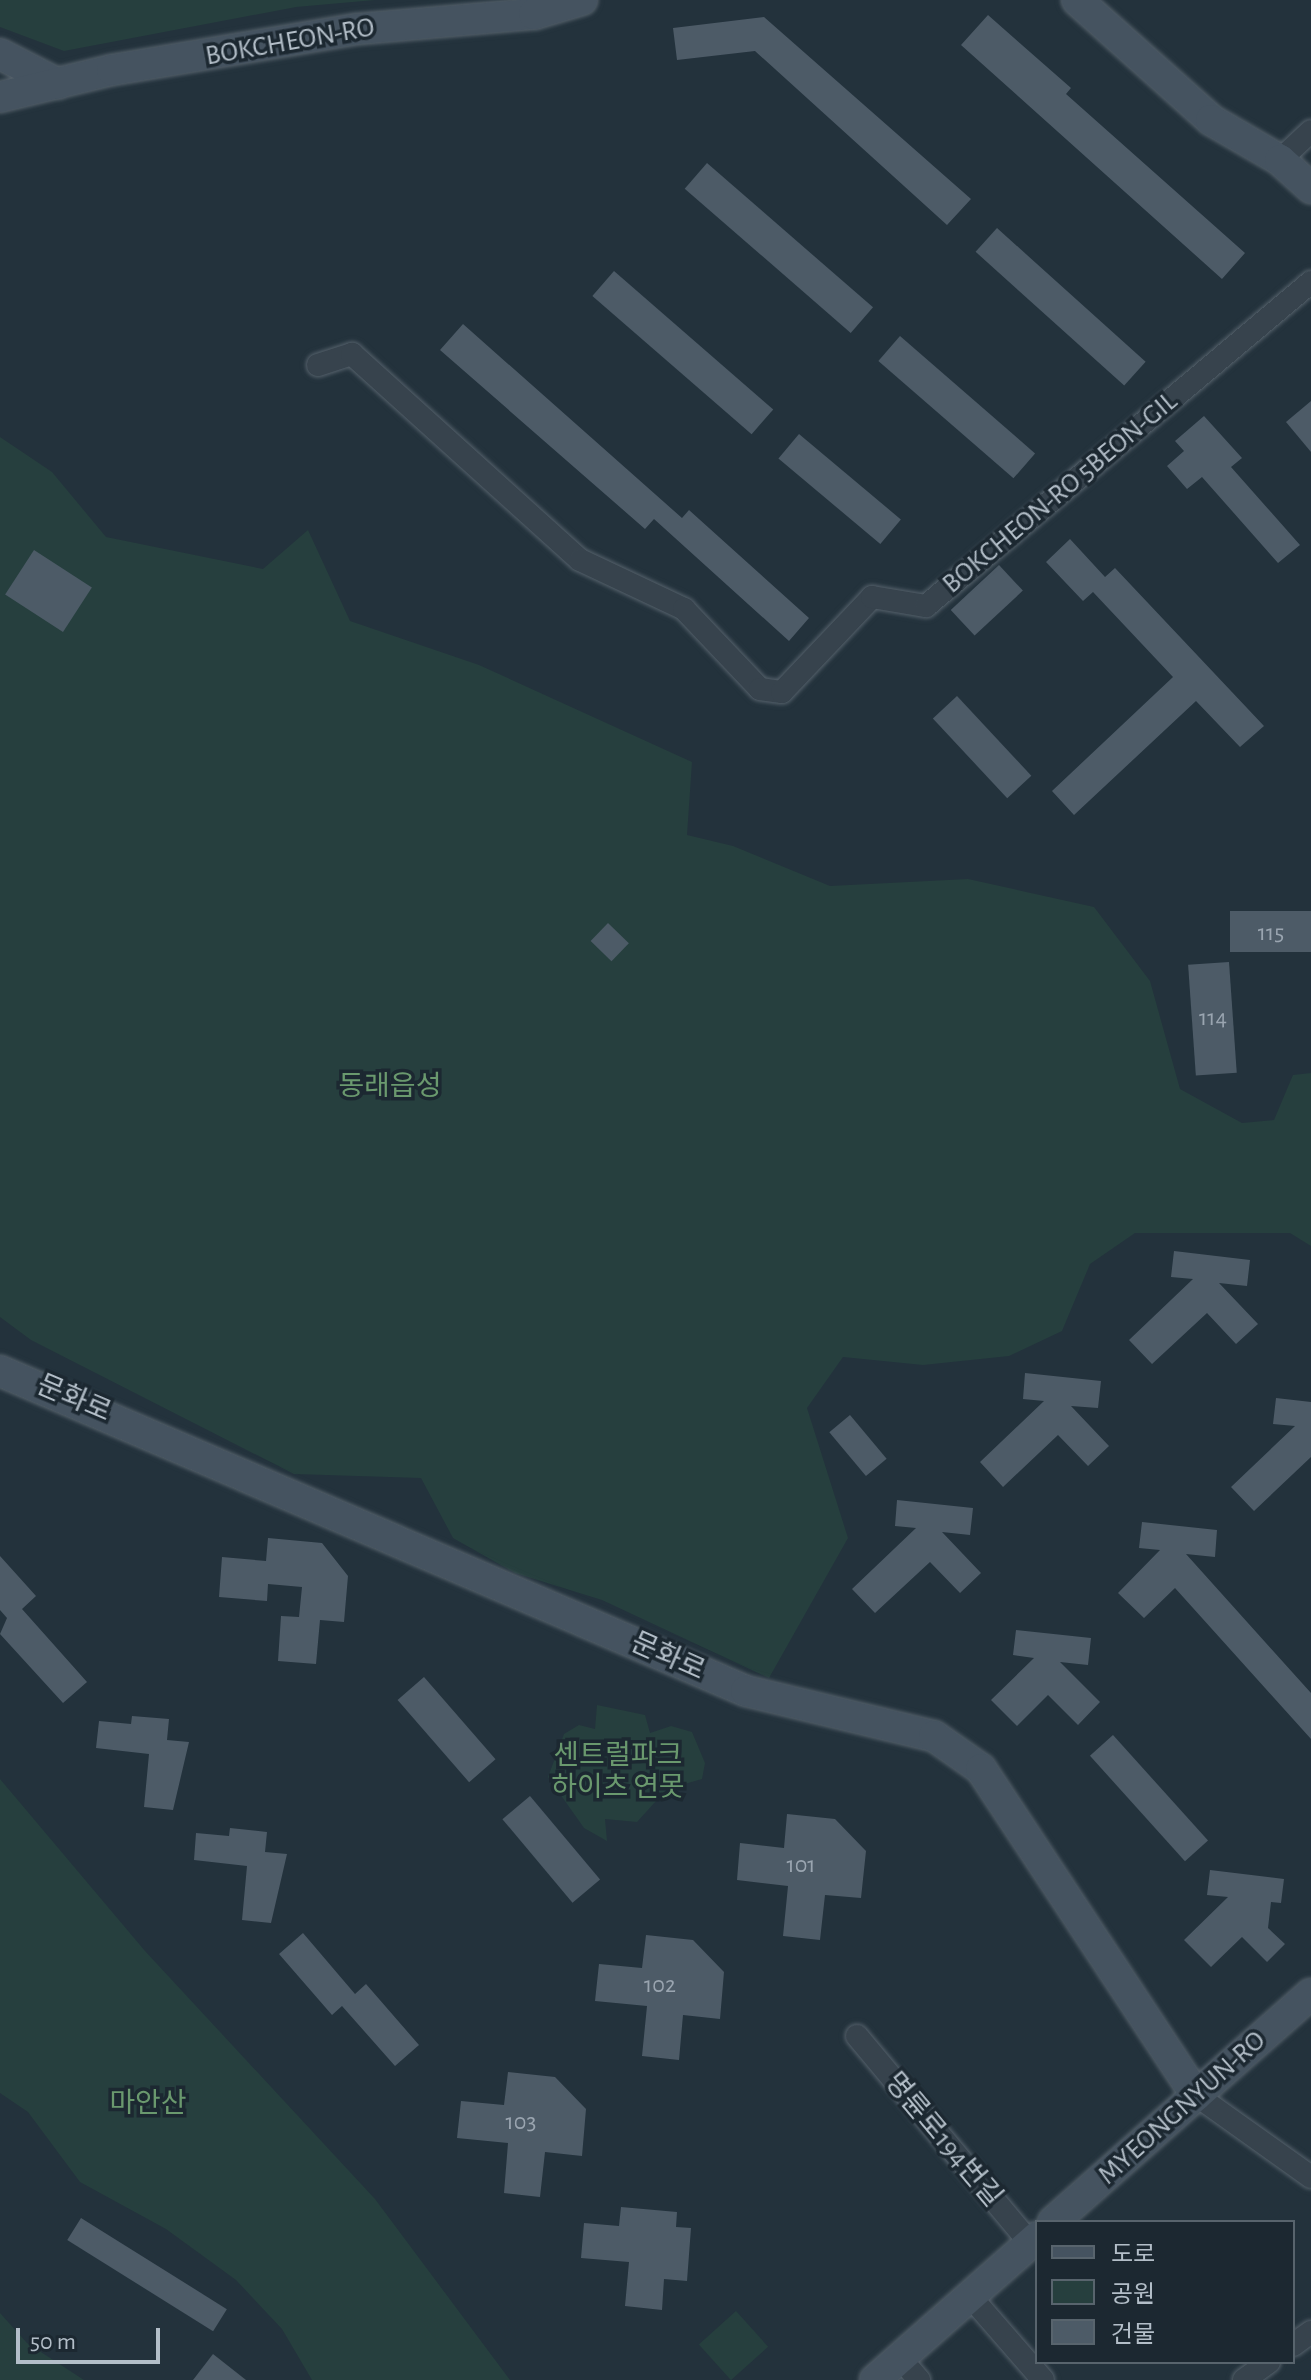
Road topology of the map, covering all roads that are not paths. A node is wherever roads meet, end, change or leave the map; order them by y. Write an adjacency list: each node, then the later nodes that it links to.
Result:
1 (582, 0): 4 (street, BOKCHEON-RO)
2 (1077, 0): 7 (street)
3 (0, 54): 4 (street)
4 (58, 84): 5 (street, BOKCHEON-RO)
5 (0, 97)
6 (1311, 131): 7 (street)
7 (1280, 160): 8 (street)
8 (1311, 188)
9 (1311, 282): 10 (street, BOKCHEON-RO 5BEON-GIL)
10 (318, 365)
11 (0, 1371): 14 (street, 문화로)
12 (1311, 1994): 14 (street, MYEONGNYUN-RO)
13 (857, 2036): 17 (street, 명륜로194번길)
14 (1196, 2095): 15 (street); 16 (street, MYEONGNYUN-RO)
15 (1311, 2177)
16 (1055, 2220)
17 (1033, 2240): 18 (street)
18 (970, 2296): 20 (street); 22 (street)
19 (1266, 2364): 23 (street)
20 (910, 2369): 21 (street)
21 (875, 2380)
22 (1043, 2380)
23 (1244, 2380)

